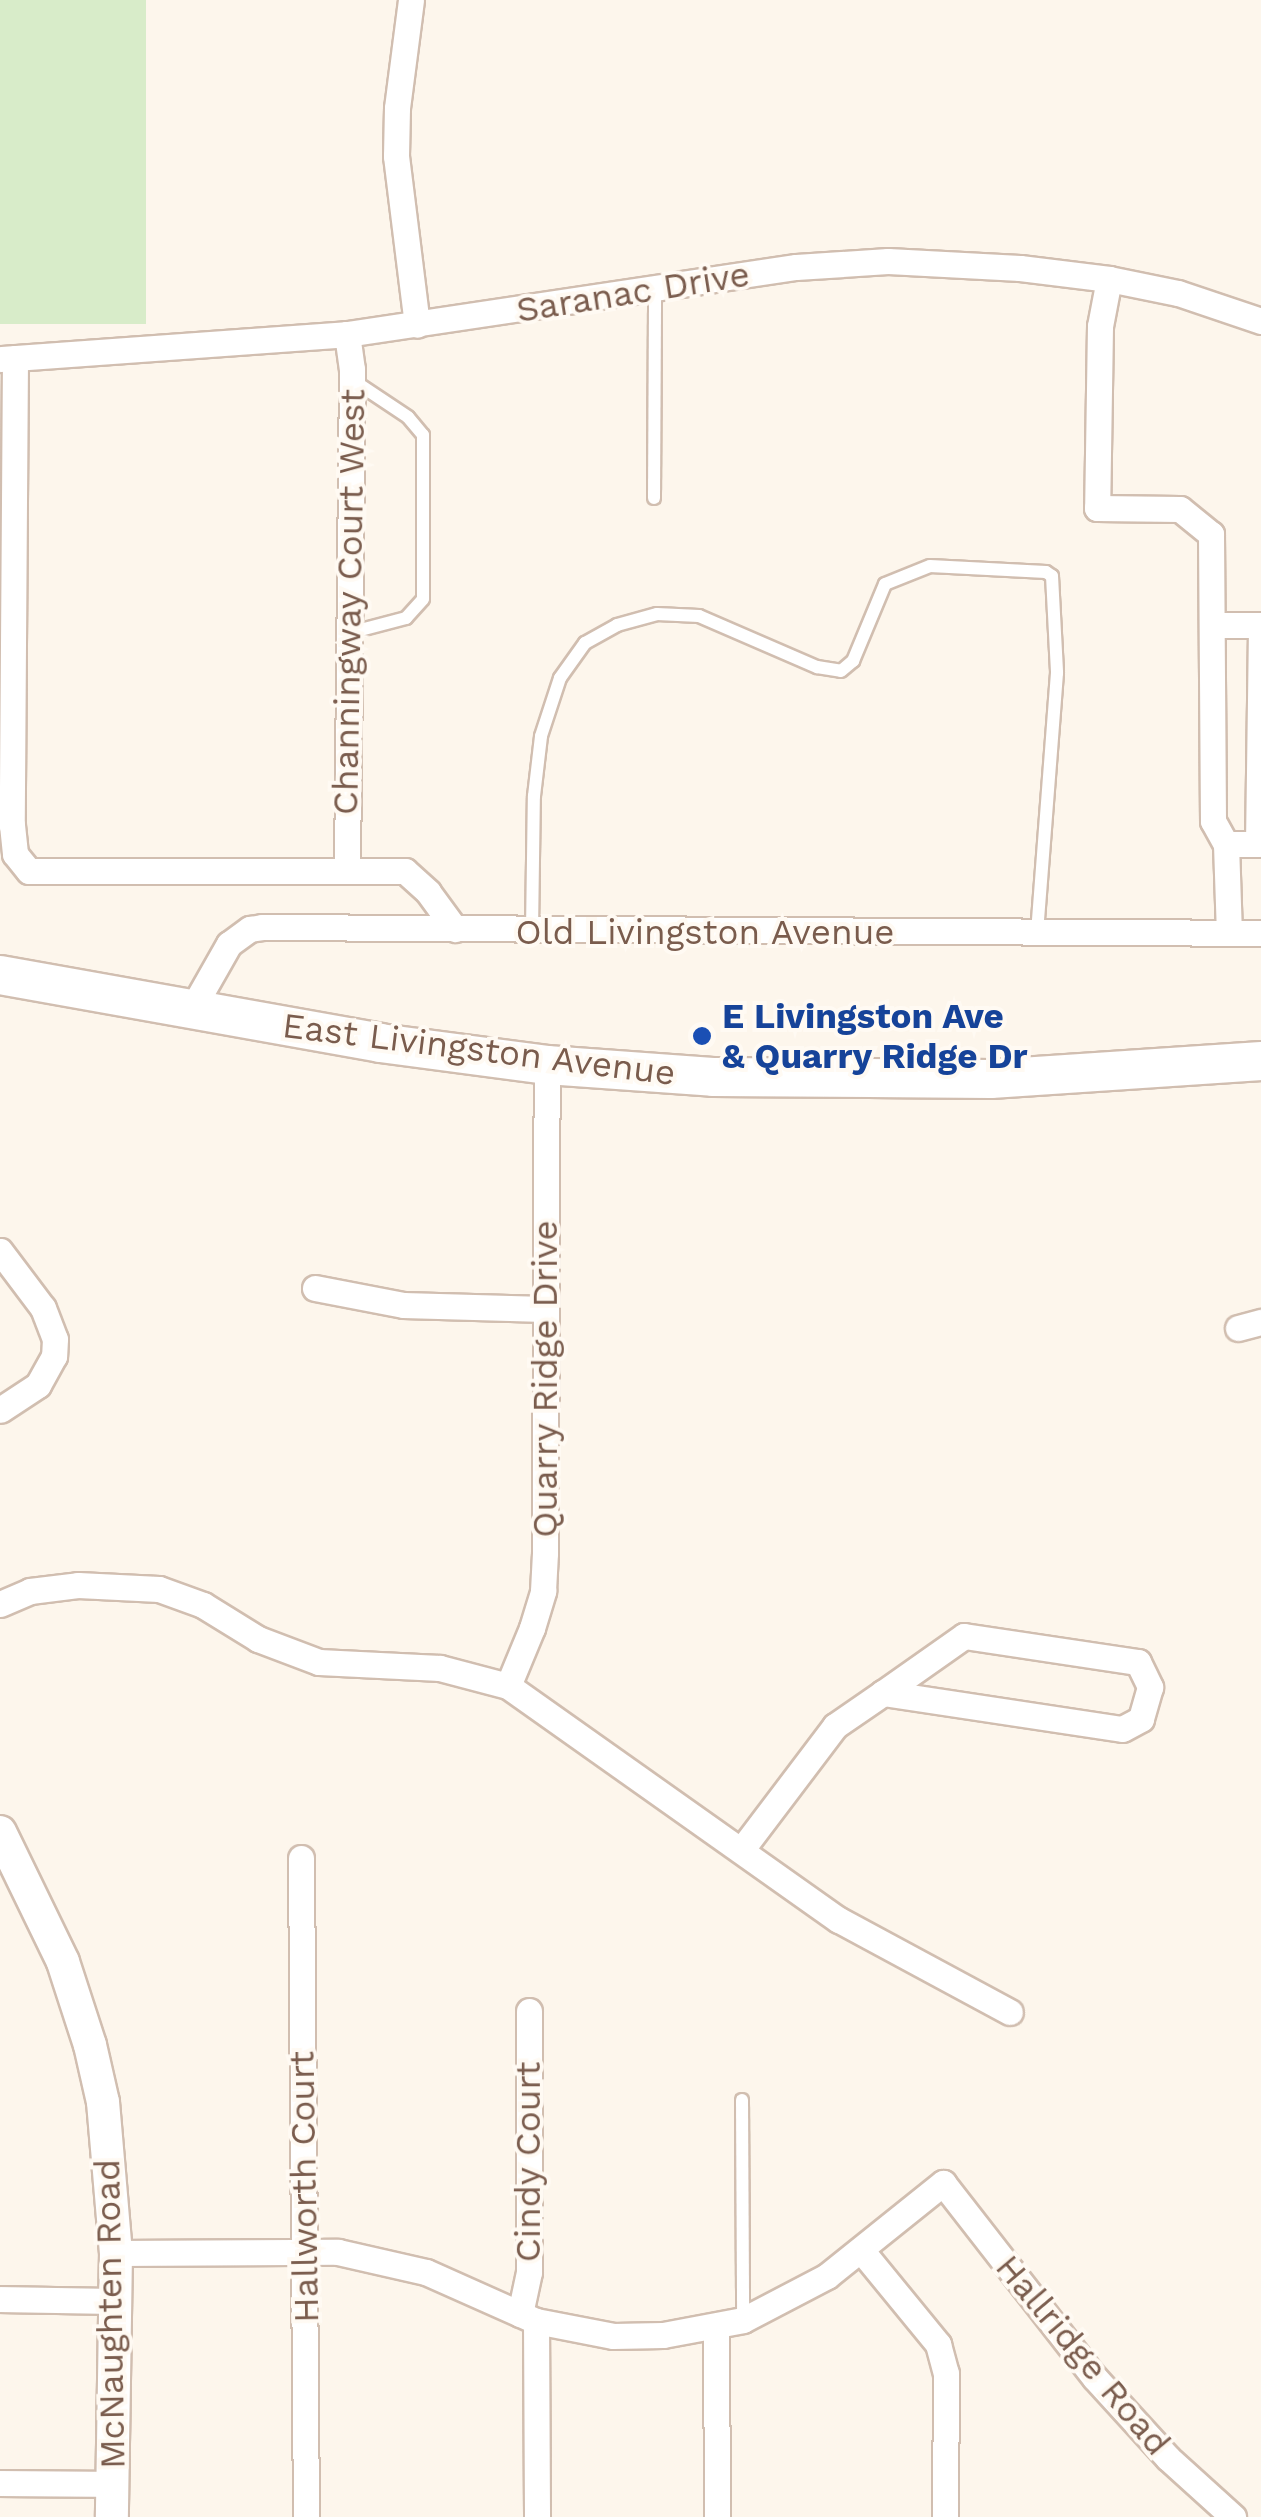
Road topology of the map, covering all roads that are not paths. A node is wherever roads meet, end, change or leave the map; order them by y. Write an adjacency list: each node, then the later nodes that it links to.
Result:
1 (411, 0): 5 (street)
2 (1109, 279): 3 (street, Saranac Drive); 4 (street, Saranac Drive); 10 (street)
3 (655, 288): 5 (street, Saranac Drive); 9 (lane)
4 (1261, 321)
5 (416, 324): 6 (street, Saranac Drive)
6 (346, 334): 7 (street, Saranac Drive); 8 (street, Channingway Court West)
7 (7, 358): 14 (street)
8 (351, 379): 12 (street, Channingway Court West); 12 (lane)
9 (654, 498)
10 (1212, 625): 11 (street); 13 (street)
11 (1261, 626): 13 (street)
12 (347, 634): 14 (street, Channingway Court West)
13 (1226, 844): 18 (street)
14 (347, 870): 15 (street)
15 (455, 929): 16 (street, Old Livingston Avenue); 21 (street, Old Livingston Avenue)
16 (532, 931): 17 (street, Old Livingston Avenue); 17 (lane)
17 (1037, 933): 18 (street, Old Livingston Avenue)
18 (1228, 933): 19 (street, Old Livingston Avenue)
19 (1261, 933)
20 (0, 975): 21 (main road, East Livingston Avenue)
21 (192, 1009): 23 (main road, East Livingston Avenue)
22 (1261, 1061): 23 (main road, East Livingston Avenue)
23 (547, 1065): 26 (street, Quarry Ridge Drive)
24 (0, 1251): 27 (street)
25 (316, 1288): 26 (street)
26 (545, 1309): 29 (street, Quarry Ridge Drive)
27 (0, 1410)
28 (0, 1604): 29 (street)
29 (508, 1686): 31 (street)
30 (883, 1693): 30 (street); 31 (street)
31 (742, 1849): 35 (street)
32 (5, 1852): 38 (street, McNaughten Road)
33 (301, 1858): 39 (street, Hallworth Court)
34 (529, 2010): 42 (street, Cindy Court)
35 (1010, 2012)
36 (742, 2100): 43 (lane)
37 (862, 2250): 43 (street); 47 (street, Hallridge Road); 51 (street)
38 (116, 2252): 39 (street); 41 (street, McNaughten Road)
39 (304, 2252): 42 (street); 48 (street, Hallworth Court)
40 (0, 2299): 41 (street)
41 (116, 2302): 46 (street, McNaughten Road)
42 (528, 2317): 44 (street); 49 (street, Cindy Court)
43 (743, 2320): 44 (street)
44 (716, 2328): 50 (street)
45 (0, 2483): 46 (street)
46 (112, 2501)
47 (1228, 2516)
48 (306, 2517)
49 (536, 2517)
50 (717, 2517)
51 (945, 2517)

